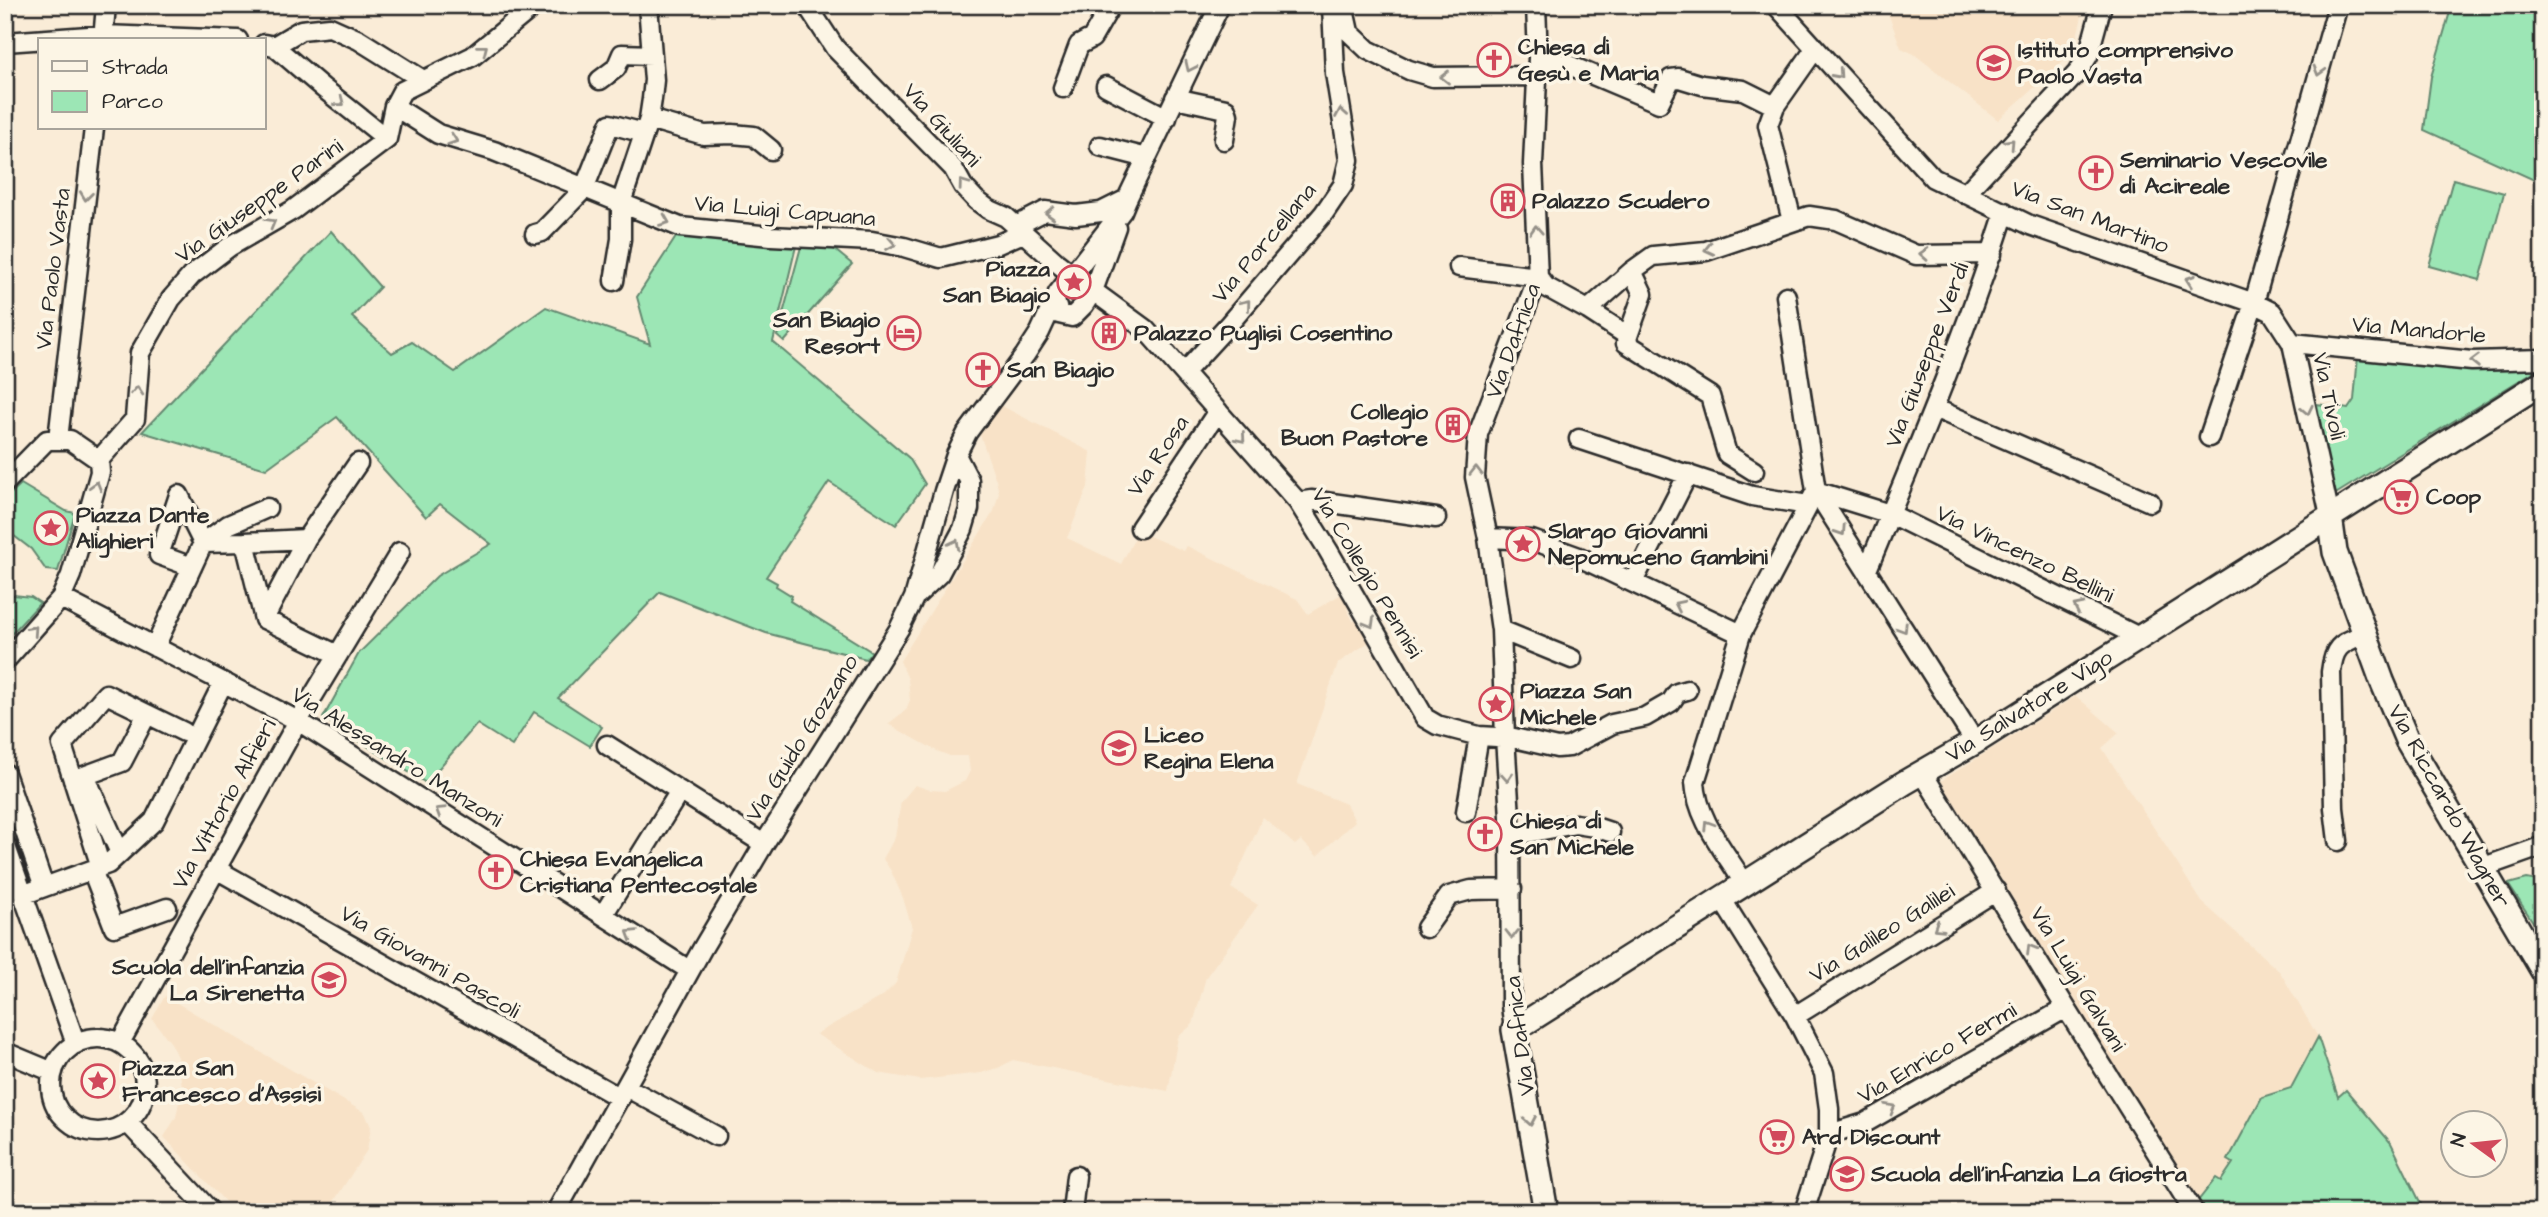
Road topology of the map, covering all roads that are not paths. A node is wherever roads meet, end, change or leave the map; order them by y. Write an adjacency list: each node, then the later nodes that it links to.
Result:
1 (106, 5): 13 (street)
2 (535, 5): 20 (street, one-way to 2)
3 (648, 5): 18 (street)
4 (807, 5): 41 (street, Via Giuliani, one-way to 4)
5 (1111, 5): 23 (street)
6 (1220, 5): 24 (street, one-way to 24)
7 (1332, 5): 59 (street, Via Porcellana, one-way to 7)
8 (1343, 5): 19 (street, one-way to 8)
9 (1536, 5): 19 (street, Via Dafnica)
10 (1776, 5): 17 (street, Via San Martino)
11 (2102, 5): 36 (street, one-way to 11)
12 (2338, 5): 52 (street, one-way to 52)
13 (103, 38)
14 (38, 41): 15 (street)
15 (5, 42)
16 (269, 45): 20 (street); 30 (street, one-way to 30)
17 (1815, 48): 26 (street); 36 (street, Via San Martino, one-way to 36)
18 (652, 55): 21 (street); 28 (street)
19 (1538, 67): 26 (street); 47 (street, Via Dafnica, one-way to 19)
20 (423, 80): 25 (street)
21 (600, 80)
22 (1106, 86): 27 (street)
23 (1063, 88)
24 (1175, 98): 27 (street); 31 (street)
25 (394, 106): 30 (street); 35 (street, Via Luigi Capuana, one-way to 35)
26 (1775, 106): 40 (street)
27 (1167, 118): 34 (street)
28 (647, 126): 33 (street); 35 (street); 37 (street)
29 (94, 130): 64 (street, Via Paolo Vasta, one-way to 64)
30 (387, 139): 66 (street, Via Giuseppe Parini, one-way to 30)
31 (1224, 139)
32 (1100, 146): 34 (street)
33 (771, 150)
34 (1147, 158): 38 (street)
35 (584, 189): 37 (street, Via Luigi Capuana); 42 (street)
36 (1965, 194): 39 (street, Via San Martino)
37 (621, 203): 41 (street, Via Luigi Capuana, one-way to 41); 48 (street)
38 (1125, 205): 41 (street, Via Luigi Capuana, one-way to 41); 46 (street); 49 (street)
39 (2006, 212): 43 (street, Via Giuseppe Verdi); 52 (street, Via San Martino, one-way to 39)
40 (1792, 220): 43 (street, one-way to 40); 45 (street, one-way to 45)
41 (1019, 230): 46 (street, Via Giuliani)
42 (535, 234)
43 (1992, 254): 61 (street, Via Giuseppe Verdi)
44 (1459, 267): 47 (street)
45 (1632, 271): 53 (street); 55 (street)
46 (1072, 274): 49 (street, Via Collegio Pennisi); 51 (street)
47 (1538, 277): 53 (street); 80 (street, Via Dafnica, one-way to 47)
48 (614, 281)
49 (1101, 296): 54 (street); 59 (street, Via Collegio Pennisi)
50 (1786, 296): 72 (street)
51 (1055, 301): 54 (street); 57 (street)
52 (2255, 303): 56 (street, Via Tivoli); 63 (street)
53 (1588, 310): 55 (street)
54 (1072, 317): 57 (street)
55 (1628, 336): 69 (street)
56 (2292, 343): 58 (street, Via Mandorle, one-way to 56); 77 (street, Via Tivoli, one-way to 77)
57 (1025, 355): 67 (street, Via Guido Gozzano)
58 (2543, 359)
59 (1184, 373): 62 (street, Via Collegio Pennisi)
60 (2543, 382): 77 (street, Via Salvatore Vigo)
61 (1934, 408): 74 (street); 76 (street, Via Giuseppe Verdi)
62 (1218, 411): 73 (street, Via Collegio Pennisi, one-way to 73); 79 (street, Via Rosa)
63 (2209, 437)
64 (58, 439): 66 (street); 71 (street)
65 (1579, 439): 70 (street)
66 (104, 454): 89 (street, one-way to 66)
67 (956, 455): 88 (street, Via Guido Gozzano); 88 (street, one-way to 67)
68 (358, 463): 81 (street)
69 (1754, 471)
70 (1688, 474): 72 (street); 87 (street)
71 (5, 483)
72 (1812, 498): 76 (street, Via Vincenzo Bellini); 86 (street, one-way to 86); 92 (street)
73 (1298, 502): 78 (street); 104 (street, Via Collegio Pennisi, one-way to 104)
74 (2150, 502)
75 (267, 508): 83 (street)
76 (1890, 514): 86 (street, Via Giuseppe Verdi); 94 (street, Via Vincenzo Bellini, one-way to 76)
77 (2330, 516): 93 (street, Via Riccardo Wagner); 94 (street, Via Salvatore Vigo)
78 (1436, 518)
79 (1140, 528)
80 (1488, 538): 87 (street); 91 (street, Via Dafnica)
81 (306, 539): 82 (street); 90 (street)
82 (245, 542): 83 (street); 90 (street)
83 (203, 543): 85 (street); 85 (street)
84 (400, 552): 96 (street, Via Vittorio Alfieri)
85 (192, 567): 95 (street)
86 (1867, 570): 106 (street, one-way to 106)
87 (1633, 582): 92 (street, one-way to 87)
88 (914, 598): 117 (street, Via Guido Gozzano)
89 (65, 600): 95 (street, Via Alessandro Manzoni); 98 (street, one-way to 89)
90 (264, 619): 96 (street)
91 (1501, 630): 97 (street); 105 (street, Via Dafnica)
92 (1741, 634): 123 (street, one-way to 92)
93 (2364, 634): 115 (street); 121 (street, Via Riccardo Wagner)
94 (2139, 637): 106 (street, Via Salvatore Vigo)
95 (155, 647): 99 (street, Via Alessandro Manzoni)
96 (338, 655): 102 (street, Via Vittorio Alfieri)
97 (1572, 659)
98 (5, 661)
99 (223, 683): 102 (street, Via Alessandro Manzoni); 119 (street)
100 (1687, 690): 105 (street, Via Collegio Pennisi)
101 (147, 715): 103 (street); 110 (street); 110 (street)
102 (298, 721): 122 (street, Via Vittorio Alfieri); 130 (street, Via Alessandro Manzoni, one-way to 102)
103 (184, 732)
104 (1476, 735): 105 (street, Via Collegio Pennisi); 112 (street)
105 (1509, 738): 114 (street, Via Dafnica, one-way to 114)
106 (1975, 742): 108 (street, Via Salvatore Vigo)
107 (607, 746): 111 (street)
108 (1922, 772): 123 (street, Via Salvatore Vigo); 126 (street, Via Luigi Galvani)
109 (5, 773): 124 (street)
110 (79, 778): 119 (street); 120 (street)
111 (680, 791): 117 (street); 130 (street)
112 (1466, 812)
113 (1611, 832): 114 (street)
114 (1510, 836): 125 (street, Via Dafnica)
115 (2338, 841)
116 (5, 844): 127 (street)
117 (764, 844): 132 (street, Via Guido Gozzano)
118 (2543, 846): 121 (street)
119 (120, 853): 120 (street)
120 (96, 868): 124 (street); 129 (street)
121 (2481, 868): 133 (street, Via Riccardo Wagner)
122 (216, 869): 137 (street, Via Vittorio Alfieri); 141 (street, Via Giovanni Pascoli)
123 (1744, 883): 128 (street, Via Salvatore Vigo)
124 (44, 887): 127 (street)
125 (1512, 889): 131 (street); 136 (street, Via Dafnica, one-way to 136)
126 (1996, 891): 134 (street, Via Luigi Galvani, one-way to 126); 135 (street, Via Galileo Galilei, one-way to 135)
127 (24, 894): 138 (street)
128 (1721, 898): 135 (street); 136 (street, Via Salvatore Vigo)
129 (167, 908)
130 (603, 915): 132 (street, Via Alessandro Manzoni, one-way to 130)
131 (1426, 928)
132 (689, 970): 141 (street, Via Guido Gozzano)
133 (2543, 971)
134 (2066, 1008): 143 (street, Via Enrico Fermi, one-way to 134); 151 (street, Via Luigi Galvani)
135 (1795, 1016): 143 (street)
136 (1514, 1030): 149 (street, Via Dafnica, one-way to 149)
137 (120, 1043): 138 (street); 142 (street)
138 (76, 1044): 140 (street)
139 (11, 1055): 140 (street)
140 (53, 1072): 142 (street)
141 (623, 1092): 144 (street, Via Giovanni Pascoli); 147 (street, Via Guido Gozzano)
142 (127, 1122): 146 (street)
143 (1829, 1134): 150 (street)
144 (716, 1136)
145 (1076, 1176): 148 (street)
146 (211, 1212)
147 (556, 1212)
148 (1072, 1212)
149 (1546, 1212)
150 (1804, 1212)
151 (2194, 1212)

